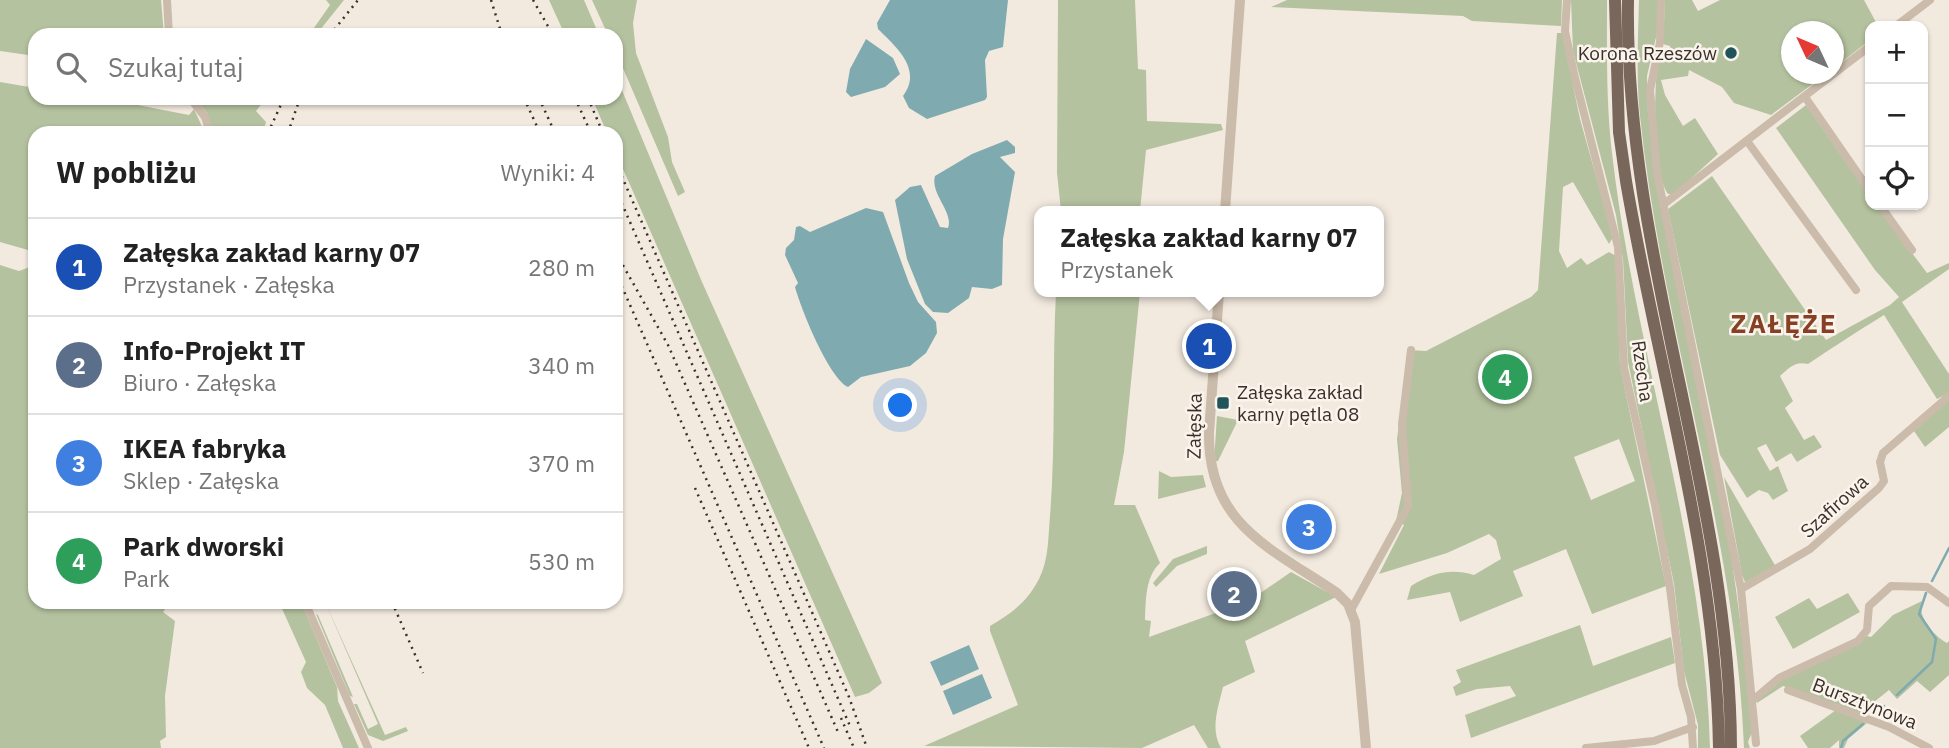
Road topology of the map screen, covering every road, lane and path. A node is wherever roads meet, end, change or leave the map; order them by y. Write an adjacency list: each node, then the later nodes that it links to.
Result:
1 (167, 0): 9 (street)
2 (1240, 0): 17 (street)
3 (1567, 0): 30 (street, Rzecha)
4 (1615, 0): 36 (main road)
5 (1628, 0): 37 (main road)
6 (1661, 0): 16 (street)
7 (1930, 0): 8 (street)
8 (1903, 21)
9 (169, 28)
10 (1865, 50): 11 (street)
11 (1805, 97): 14 (street); 15 (street)
12 (196, 105): 13 (street)
13 (207, 126)
14 (1747, 141): 16 (street); 20 (street)
15 (1865, 184)
16 (1664, 204): 24 (street)
17 (1225, 206)
18 (1884, 210): 19 (street)
19 (1912, 250)
20 (1856, 290)
21 (1219, 297): 27 (street, Załęska)
22 (1411, 350): 27 (street)
23 (1949, 396): 24 (street, Szafirowa)
24 (1741, 589): 29 (street)
25 (1949, 603): 29 (street)
26 (308, 609): 32 (street)
27 (1352, 610): 33 (street)
28 (1788, 690): 38 (street, Bursztynowa)
29 (1753, 700): 31 (street)
30 (1693, 727): 34 (street); 35 (street, Rzecha)
31 (1755, 743)
32 (369, 748)
33 (1366, 748)
34 (1586, 748)
35 (1693, 748)
36 (1719, 748)
37 (1731, 748)
38 (1929, 748)

